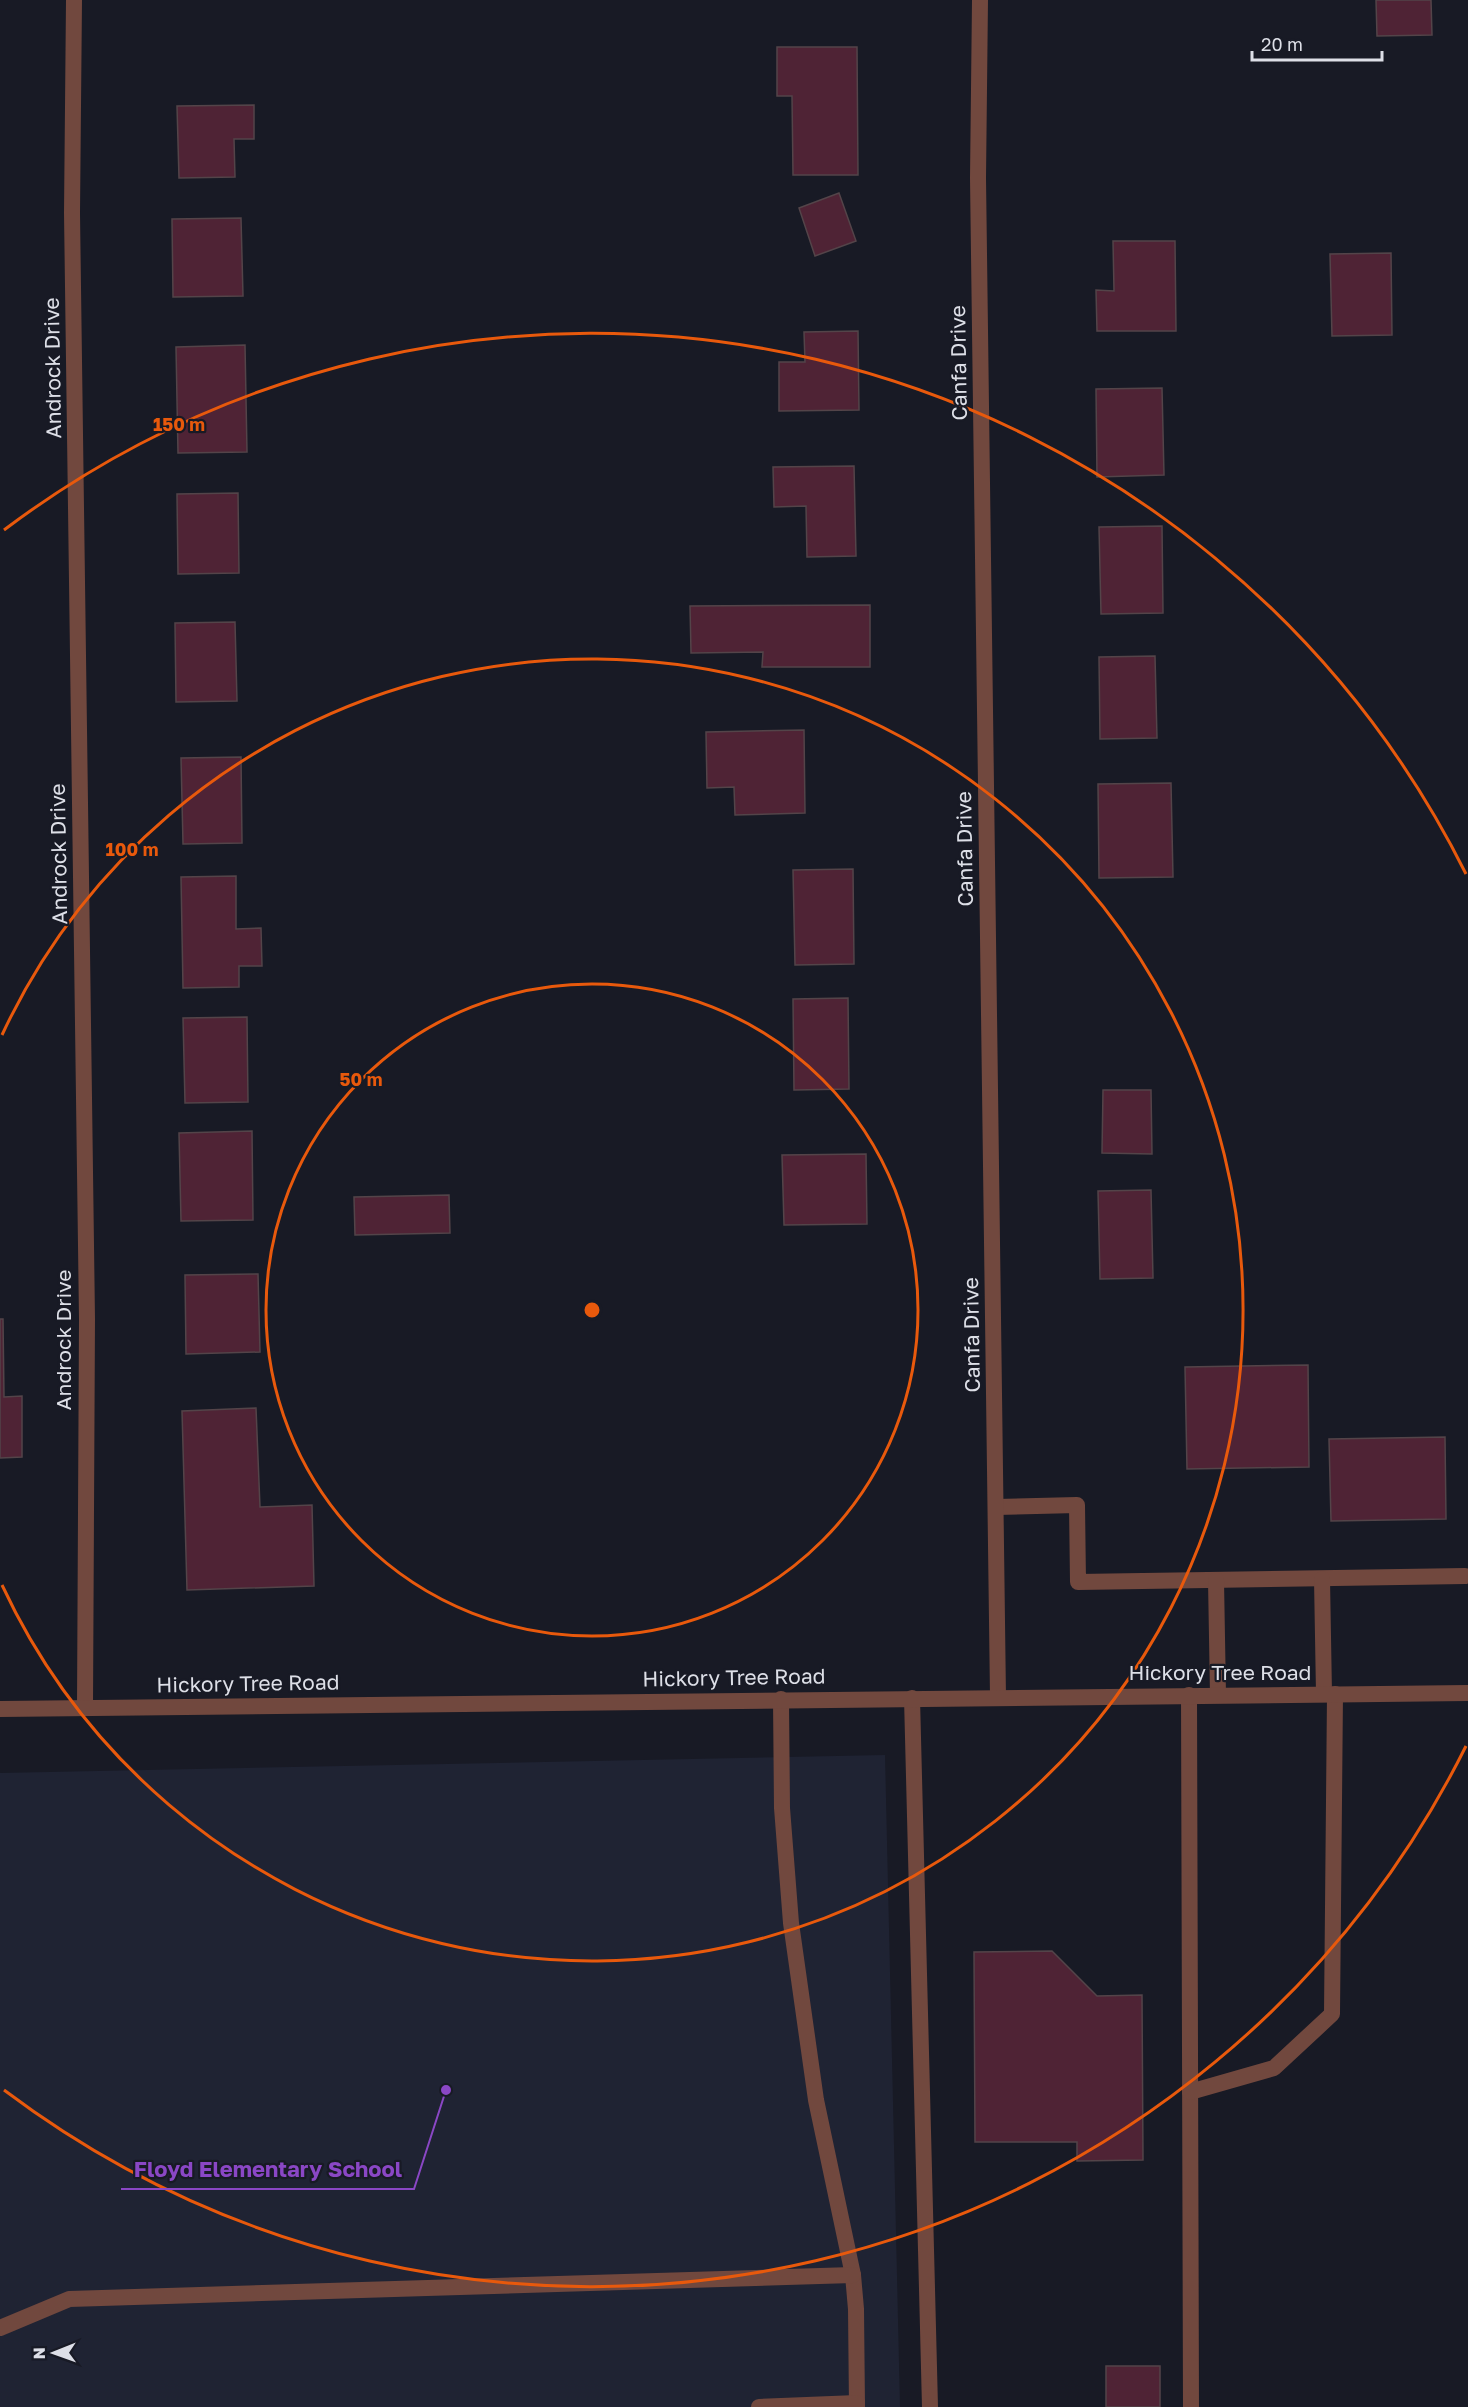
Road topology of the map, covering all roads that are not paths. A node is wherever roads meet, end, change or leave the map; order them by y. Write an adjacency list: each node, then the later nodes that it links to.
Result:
1 (74, 0): 14 (street, Androck Drive)
2 (980, 0): 3 (street, Canfa Drive)
3 (996, 1507): 6 (street); 11 (street, Canfa Drive)
4 (1465, 1576): 5 (street)
5 (1322, 1579): 6 (street); 8 (street)
6 (1216, 1580): 10 (street)
7 (1468, 1693): 8 (street, Hickory Tree Road)
8 (1329, 1694): 10 (street, Hickory Tree Road); 16 (street)
9 (1189, 1695): 10 (street, Hickory Tree Road); 11 (street, Hickory Tree Road); 16 (street)
10 (1218, 1695)
11 (998, 1697): 12 (street, Hickory Tree Road)
12 (912, 1698): 13 (street, Hickory Tree Road); 21 (street)
13 (781, 1699): 14 (street, Hickory Tree Road); 17 (street)
14 (85, 1707): 15 (street, Hickory Tree Road)
15 (0, 1709)
16 (1190, 2092): 22 (street)
17 (853, 2275): 18 (street); 19 (street)
18 (0, 2328)
19 (857, 2405): 20 (street)
20 (759, 2407)
21 (930, 2407)
22 (1191, 2407)

